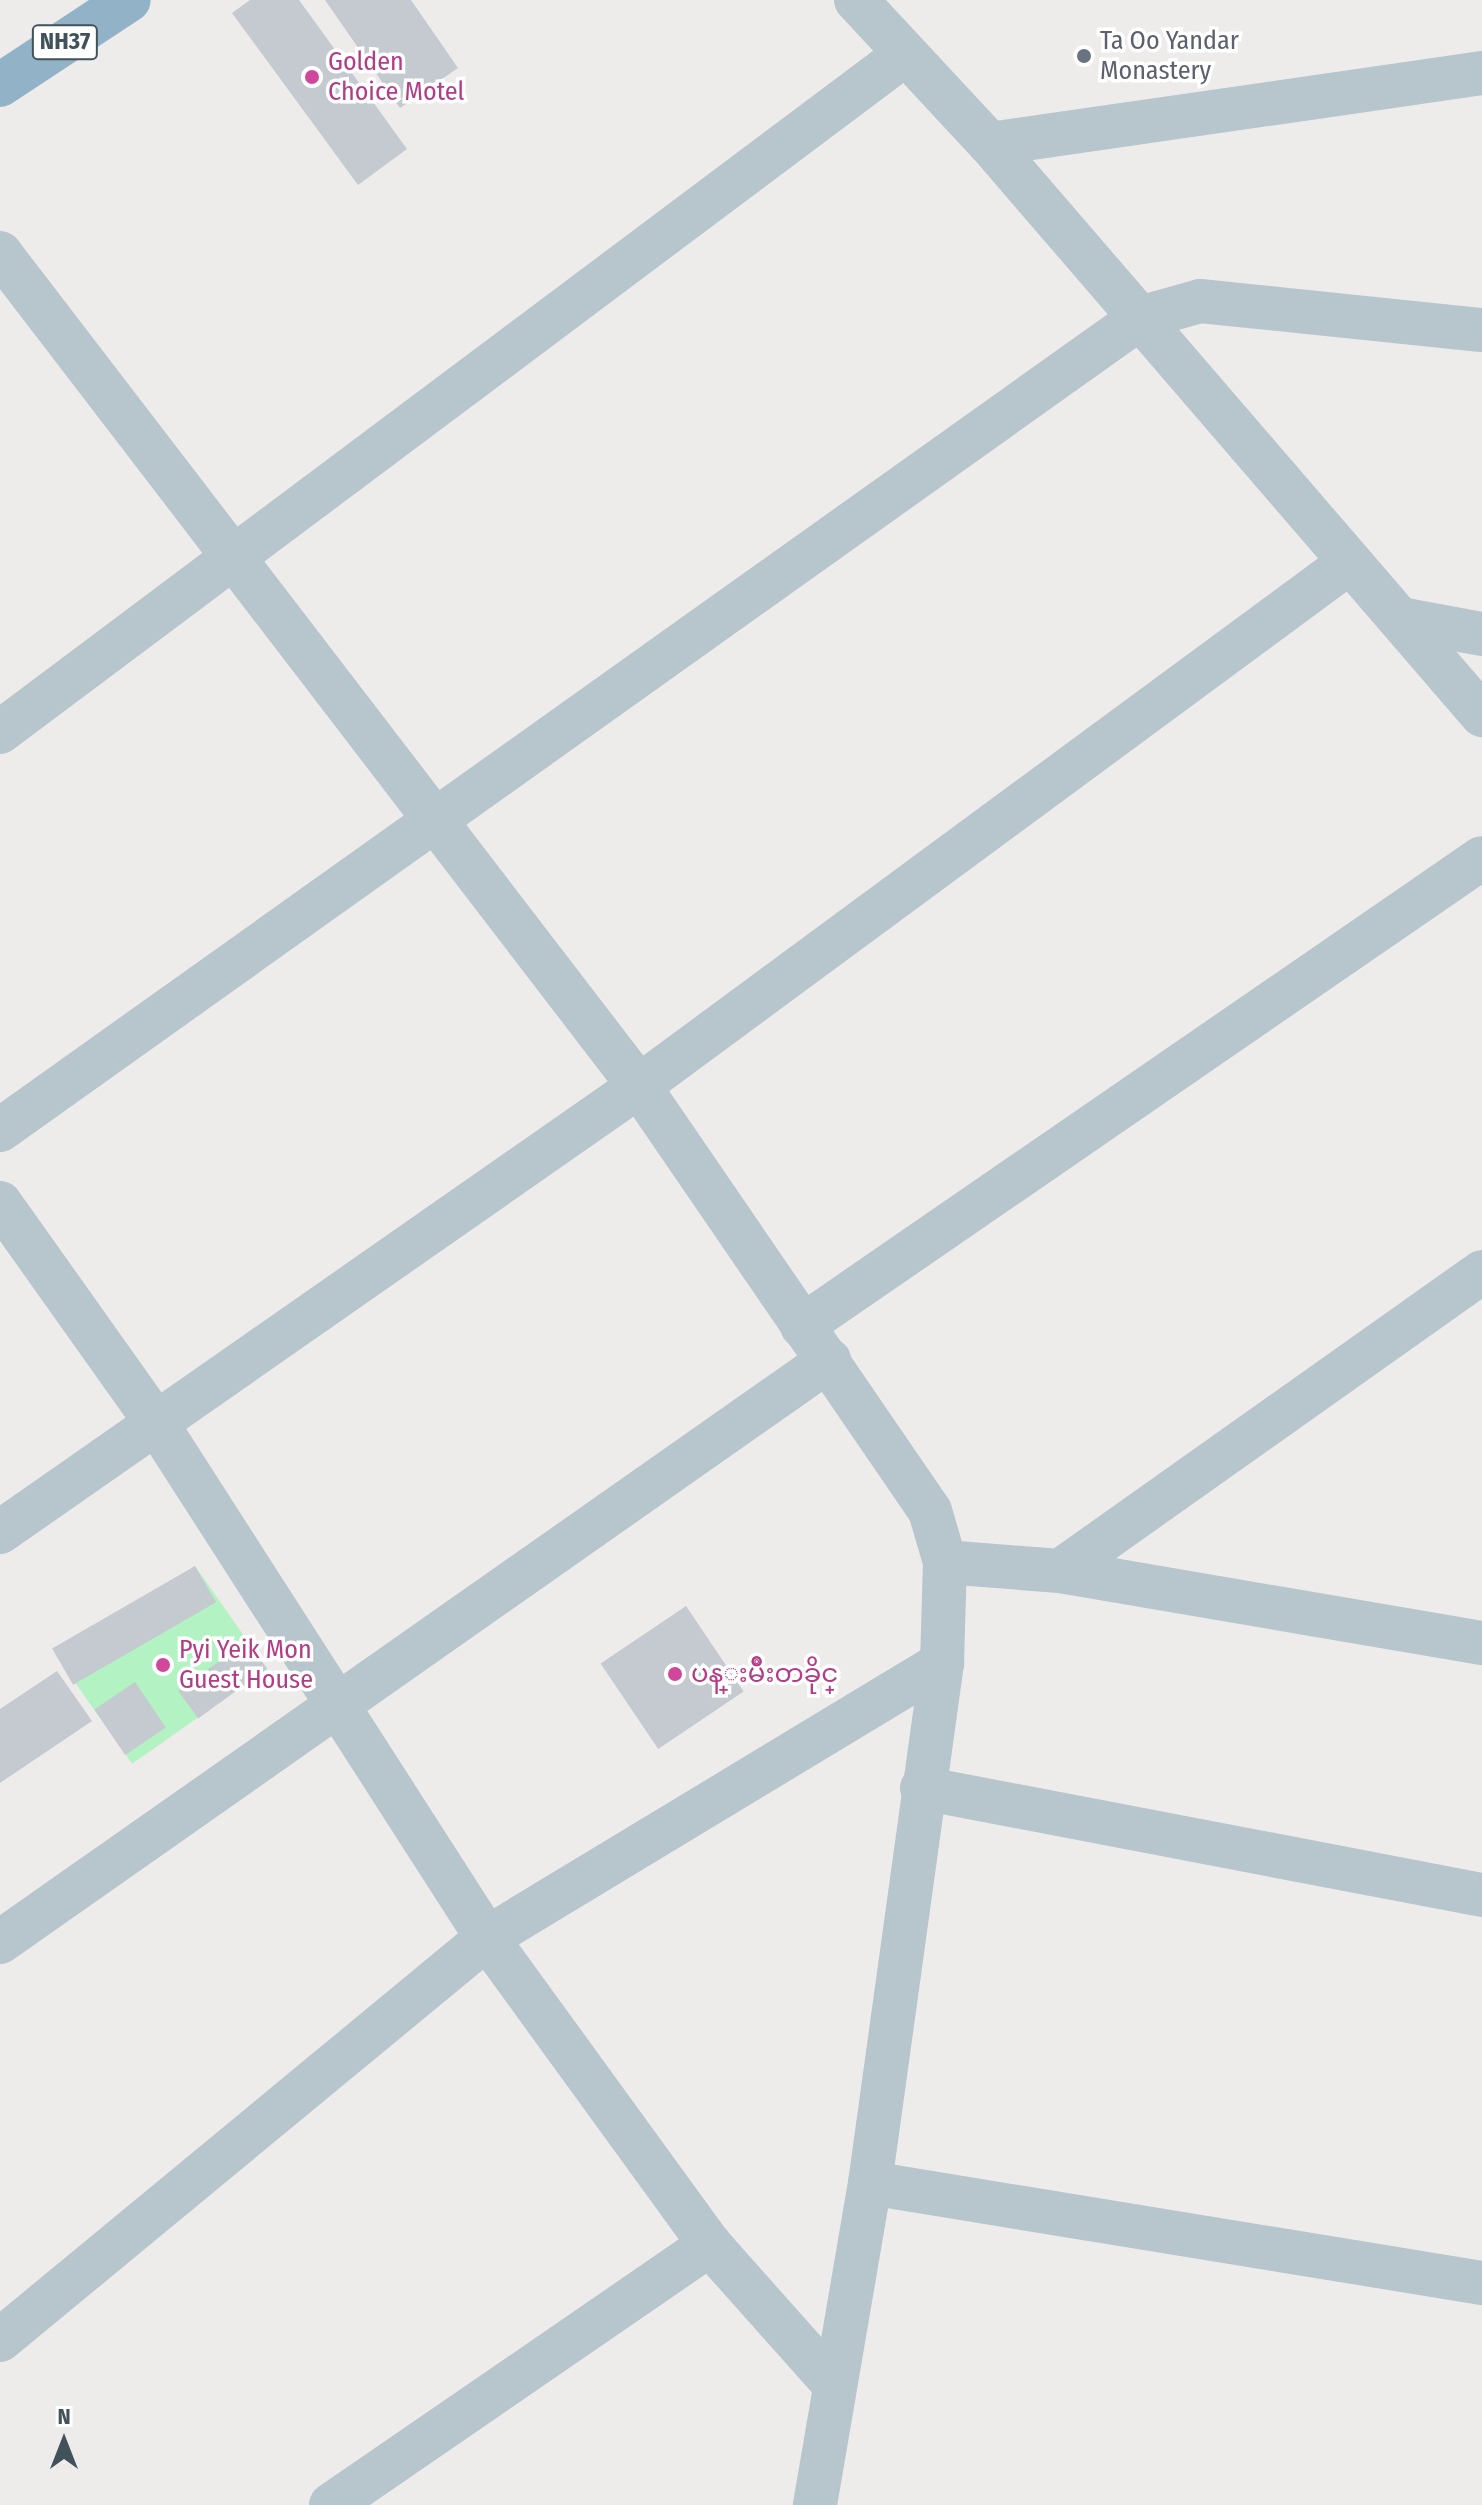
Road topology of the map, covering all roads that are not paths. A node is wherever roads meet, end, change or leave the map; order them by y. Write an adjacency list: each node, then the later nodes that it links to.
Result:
1 (129, 0): 5 (highway, NH37)
2 (856, 0): 3 (street)
3 (903, 56): 6 (street); 10 (street)
4 (1482, 73): 6 (street)
5 (0, 85)
6 (990, 144): 8 (street)
7 (0, 253): 10 (street)
8 (1140, 318): 9 (street); 11 (street); 16 (street)
9 (1482, 330)
10 (235, 558): 15 (street); 16 (street)
11 (1350, 562): 12 (street); 18 (street)
12 (1400, 619): 13 (street); 14 (street)
13 (1482, 634)
14 (1482, 715)
15 (0, 732)
16 (436, 821): 18 (street); 19 (street)
17 (1482, 858): 22 (street)
18 (639, 1086): 22 (street); 24 (street)
19 (0, 1130)
20 (0, 1203): 24 (street)
21 (1482, 1272): 27 (street)
22 (802, 1326): 23 (street)
23 (829, 1360): 26 (street); 30 (street)
24 (155, 1421): 25 (street); 30 (street)
25 (0, 1532)
26 (945, 1562): 27 (street); 29 (street)
27 (1060, 1571): 28 (street)
28 (1482, 1643)
29 (942, 1663): 31 (street); 33 (street)
30 (336, 1702): 33 (street); 34 (street)
31 (922, 1788): 32 (street); 35 (street)
32 (1482, 1895)
33 (487, 1938): 36 (street); 38 (street)
34 (0, 1942)
35 (870, 2183): 37 (street); 39 (street)
36 (710, 2245): 39 (street); 40 (street)
37 (1482, 2283)
38 (0, 2340)
39 (834, 2384): 41 (street)
40 (331, 2505)
41 (815, 2505)

